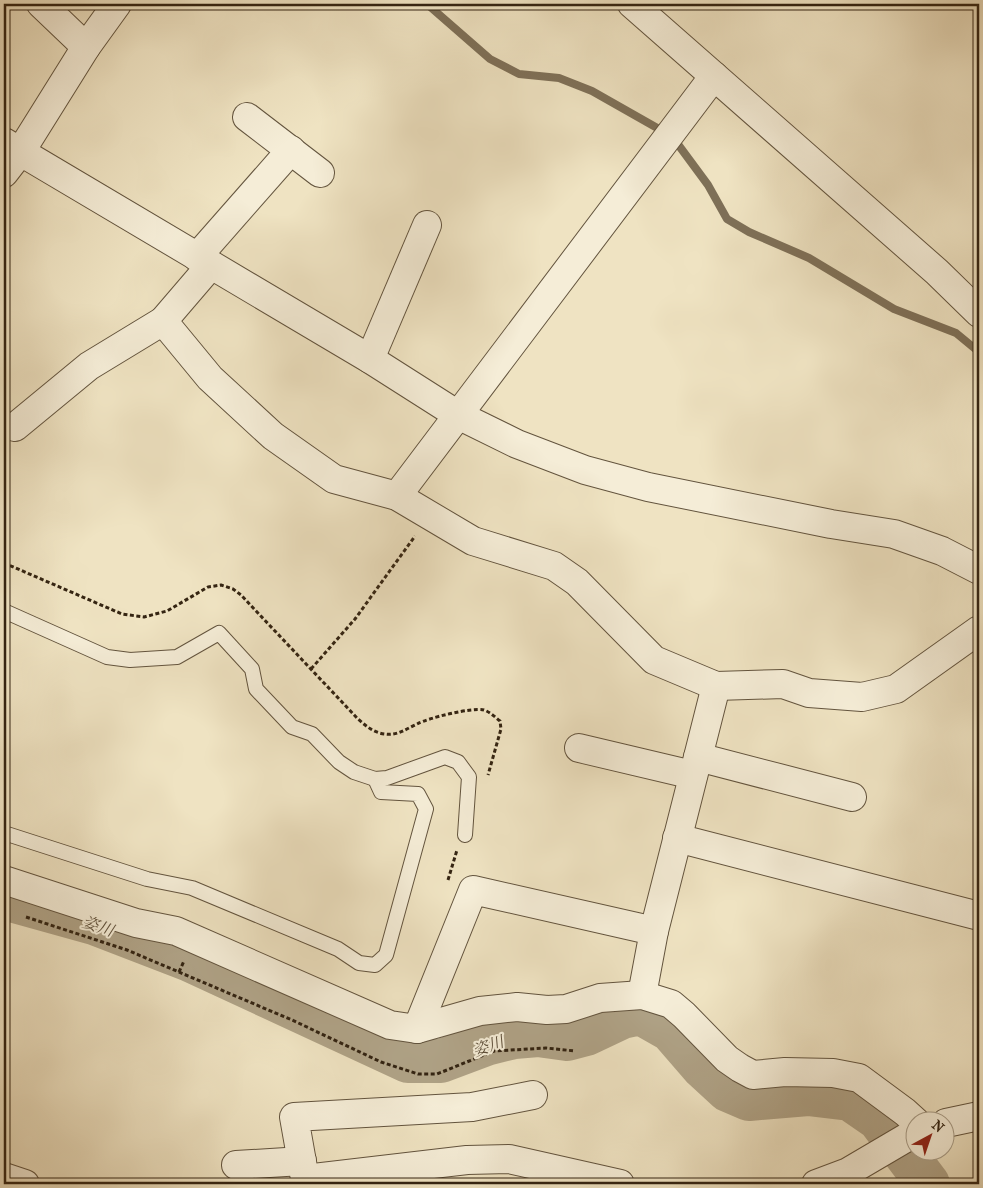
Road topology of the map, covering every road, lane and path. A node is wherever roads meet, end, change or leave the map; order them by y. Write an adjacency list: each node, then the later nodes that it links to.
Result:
1 (41, 4): 4 (street)
2 (117, 4): 4 (street)
3 (632, 4): 5 (street)
4 (86, 47): 7 (street)
5 (714, 76): 13 (street); 16 (street)
6 (247, 117): 8 (street)
7 (12, 147): 9 (street); 12 (street)
8 (291, 150): 10 (street); 12 (street)
9 (4, 173)
10 (320, 173)
11 (427, 225): 15 (street)
12 (204, 261): 14 (street); 15 (street)
13 (979, 313)
14 (163, 321): 17 (street); 18 (street)
15 (370, 359): 16 (street)
16 (458, 415): 18 (street); 20 (street)
17 (15, 427)
18 (397, 496): 19 (street)
19 (430, 516): 23 (path); 24 (street)
20 (979, 570)
21 (4, 611): 27 (lane)
22 (979, 630): 24 (street)
23 (311, 669)
24 (716, 686): 26 (street)
25 (579, 748): 26 (street)
26 (695, 766): 28 (street); 31 (street)
27 (375, 779): 29 (lane); 30 (lane)
28 (852, 797)
29 (4, 833)
30 (465, 835)
31 (678, 838): 34 (street); 35 (street)
32 (4, 880): 38 (street)
33 (21, 915): 36 (path)
34 (979, 916)
35 (654, 931): 37 (street); 38 (street)
36 (179, 972)
37 (642, 995): 38 (street); 40 (street)
38 (418, 1029)
39 (533, 1095): 45 (street)
40 (906, 1113)
41 (979, 1116): 42 (street)
42 (956, 1121)
43 (906, 1138): 49 (street)
44 (236, 1165): 45 (street)
45 (304, 1175): 48 (street)
46 (4, 1177): 47 (street)
47 (26, 1184)
48 (620, 1184)
49 (816, 1184)

